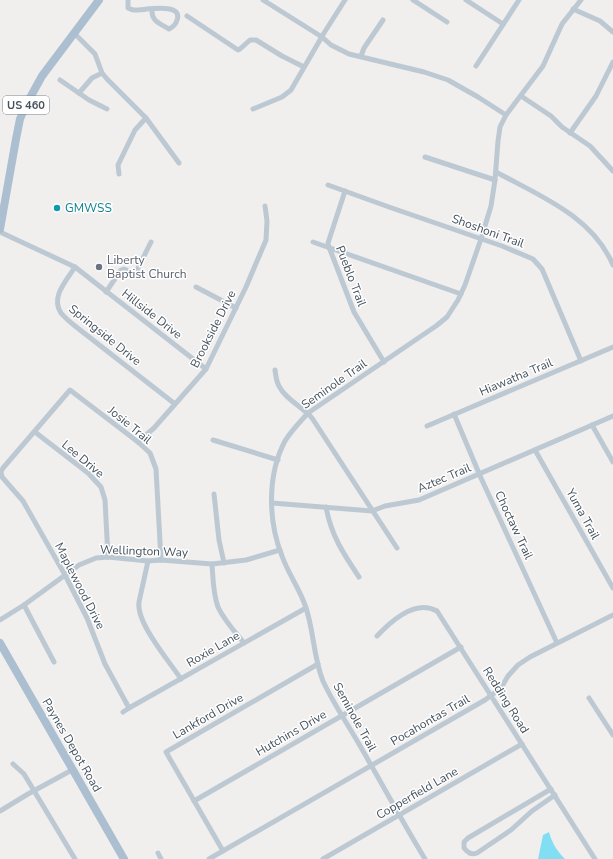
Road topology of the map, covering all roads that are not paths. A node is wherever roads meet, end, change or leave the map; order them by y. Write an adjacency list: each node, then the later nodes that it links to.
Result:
1 (98, 0): 17 (main road, US 460)
2 (128, 0): 10 (street)
3 (264, 0): 18 (street)
4 (338, 0): 9 (street)
5 (413, 0): 14 (street)
6 (466, 0): 15 (street)
7 (519, 0): 15 (street)
8 (581, 0): 11 (street, Seminole Trail)
9 (344, 2): 18 (street)
10 (152, 9): 10 (street)
11 (573, 9): 16 (street); 26 (street, Seminole Trail)
12 (187, 16): 22 (street)
13 (383, 20): 19 (street)
14 (447, 22)
15 (503, 24): 21 (street)
16 (613, 32)
17 (74, 33): 23 (street); 41 (main road, US 460)
18 (322, 37): 19 (street); 22 (street)
19 (361, 56): 29 (street)
20 (613, 62): 31 (street)
21 (476, 66)
22 (304, 67): 28 (street)
23 (102, 73): 25 (street); 30 (street)
24 (60, 80): 25 (street)
25 (79, 93): 27 (street)
26 (521, 96): 29 (street, Seminole Trail); 31 (street)
27 (107, 109)
28 (253, 109)
29 (506, 115): 35 (street, Seminole Trail)
30 (146, 118): 33 (street); 36 (street)
31 (570, 133): 34 (street)
32 (425, 157): 37 (street)
33 (179, 163)
34 (612, 170)
35 (496, 172): 37 (street, Seminole Trail); 46 (street)
36 (118, 174)
37 (495, 180): 42 (street, Seminole Trail)
38 (328, 185): 39 (street, Shoshoni Trail)
39 (346, 191): 42 (street, Shoshoni Trail); 45 (street, Pueblo Trail)
40 (265, 206): 51 (street, Brookside Drive)
41 (0, 230): 47 (street, Hillside Drive)
42 (481, 239): 50 (street, Seminole Trail); 53 (street, Shoshoni Trail)
43 (151, 242): 49 (street)
44 (313, 242): 45 (street)
45 (329, 247): 50 (street); 54 (street, Pueblo Trail)
46 (613, 265)
47 (75, 268): 49 (street, Hillside Drive); 57 (street, Springside Drive)
48 (196, 287): 51 (street)
49 (106, 292): 55 (street, Hillside Drive)
50 (461, 294): 54 (street, Seminole Trail)
51 (236, 308): 55 (street, Brookside Drive)
52 (613, 347): 53 (street, Hiawatha Trail)
53 (581, 361): 59 (street, Hiawatha Trail)
54 (384, 362): 58 (street, Seminole Trail)
55 (206, 369): 57 (street, Brookside Drive)
56 (275, 370): 58 (street)
57 (176, 404): 65 (street, Brookside Drive)
58 (308, 413): 67 (street, Seminole Trail); 73 (street)
59 (454, 414): 62 (street, Hiawatha Trail); 69 (street, Choctaw Trail)
60 (613, 416): 61 (street, Aztec Trail)
61 (592, 425): 66 (street, Aztec Trail); 68 (street)
62 (427, 426)
63 (35, 432): 65 (street, Josie Trail); 76 (street, Lee Drive); 81 (street, Maplewood Drive)
64 (213, 440): 67 (street)
65 (138, 442): 77 (street, Josie Trail)
66 (535, 450): 69 (street, Aztec Trail); 83 (street, Yuma Trail)
67 (278, 460): 71 (street, Seminole Trail)
68 (613, 462)
69 (479, 474): 73 (street, Aztec Trail); 91 (street, Choctaw Trail)
70 (214, 494): 79 (street)
71 (272, 503): 72 (street, Aztec Trail); 75 (street, Seminole Trail)
72 (326, 507): 73 (street, Aztec Trail); 82 (street)
73 (372, 510): 74 (street)
74 (397, 548)
75 (280, 550): 79 (street, Wellington Way); 85 (street, Seminole Trail)
76 (108, 557): 78 (street, Wellington Way); 81 (street, Wellington Way)
77 (161, 560): 78 (street, Wellington Way); 80 (street, Wellington Way)
78 (148, 561): 95 (street)
79 (224, 563): 80 (street, Wellington Way)
80 (212, 564): 90 (street)
81 (65, 576): 84 (street, Wellington Way); 98 (street, Maplewood Drive)
82 (359, 577)
83 (613, 588)
84 (24, 605): 87 (street, Wellington Way); 93 (street)
85 (306, 608): 90 (street, Roxie Lane); 94 (street, Seminole Trail)
86 (613, 615): 91 (street, Pocahontas Trail)
87 (0, 620)
88 (378, 636): 92 (street, Redding Road)
89 (0, 643): 105 (main road, Paynes Depot Road)
90 (244, 643): 95 (street, Roxie Lane)
91 (558, 643): 96 (street, Pocahontas Trail)
92 (461, 647): 96 (street, Redding Road); 100 (street, Hutchins Drive)
93 (54, 662)
94 (318, 664): 100 (street, Seminole Trail); 109 (street, Lankford Drive)
95 (181, 679): 98 (street, Roxie Lane)
96 (492, 695): 102 (street, Redding Road); 104 (street, Pocahontas Trail)
97 (589, 698): 101 (street)
98 (129, 708): 99 (street)
99 (123, 712)
100 (342, 715): 104 (street, Seminole Trail); 109 (street, Hutchins Drive)
101 (613, 735)
102 (522, 744): 106 (street, Redding Road); 113 (street, Copperfield Lane)
103 (13, 764): 107 (street)
104 (371, 766): 113 (street, Seminole Trail); 114 (street, Pocahontas Trail)
105 (72, 770): 107 (street); 118 (main road, Paynes Depot Road)
106 (551, 789): 108 (street, Redding Road); 110 (street)
107 (34, 791): 112 (street); 117 (street)
108 (555, 795): 111 (street); 122 (street, Redding Road)
109 (194, 801): 114 (street, Lankford Drive)
110 (530, 801): 111 (street); 111 (street)
111 (535, 809)
112 (0, 811)
113 (400, 814): 116 (street, Seminole Trail); 121 (street, Copperfield Lane)
114 (223, 851): 120 (street, Pocahontas Trail)
115 (158, 854): 119 (street)
116 (424, 858)
117 (75, 859)
118 (124, 859)
119 (161, 859)
120 (209, 859)
121 (322, 859)
122 (595, 859)

